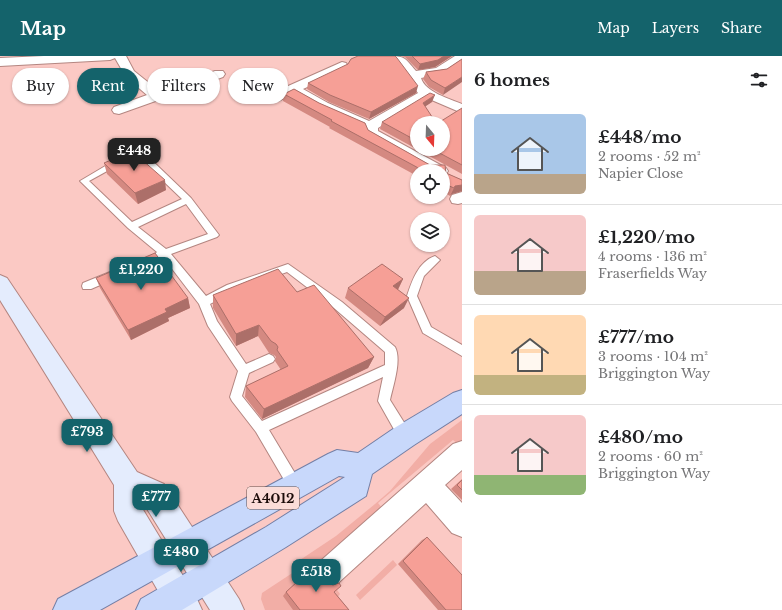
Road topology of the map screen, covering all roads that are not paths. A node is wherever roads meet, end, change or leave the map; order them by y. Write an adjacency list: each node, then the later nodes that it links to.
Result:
1 (110, 56): 5 (street)
2 (120, 56): 8 (street)
3 (392, 56): 7 (street)
4 (462, 57): 7 (street)
5 (0, 62)
6 (342, 66): 9 (street)
7 (414, 76): 11 (street)
8 (147, 89)
9 (294, 89): 10 (street); 15 (street)
10 (288, 92)
11 (427, 93): 13 (street); 15 (street)
12 (147, 100): 14 (street)
13 (459, 105)
14 (118, 110)
15 (370, 127): 16 (street)
16 (427, 164)
17 (188, 200): 18 (lane); 18 (lane); 19 (lane)
18 (131, 226): 19 (lane)
19 (165, 253): 20 (lane); 25 (lane)
20 (150, 259)
21 (435, 260): 26 (lane)
22 (122, 271): 24 (lane)
23 (0, 283): 35 (street)
24 (87, 286)
25 (204, 302): 28 (lane); 29 (lane)
26 (462, 352)
27 (269, 359): 29 (lane)
28 (391, 368): 31 (lane); 32 (lane)
29 (244, 370): 31 (lane)
30 (462, 401): 32 (main road)
31 (260, 428): 37 (lane)
32 (405, 436): 34 (main road)
33 (462, 453): 36 (street)
34 (361, 466): 37 (main road, A4012); 42 (main road, A4012)
35 (128, 482): 39 (street); 40 (street)
36 (427, 484): 38 (street); 41 (street)
37 (295, 485): 39 (main road, A4012)
38 (462, 523)
39 (188, 546): 40 (main road, A4012); 42 (street)
40 (159, 562): 43 (street); 44 (main road, A4012)
41 (327, 574)
42 (209, 577): 43 (main road, A4012); 46 (street)
43 (182, 603): 45 (main road, A4012)
44 (69, 610)
45 (152, 610)
46 (228, 610)

